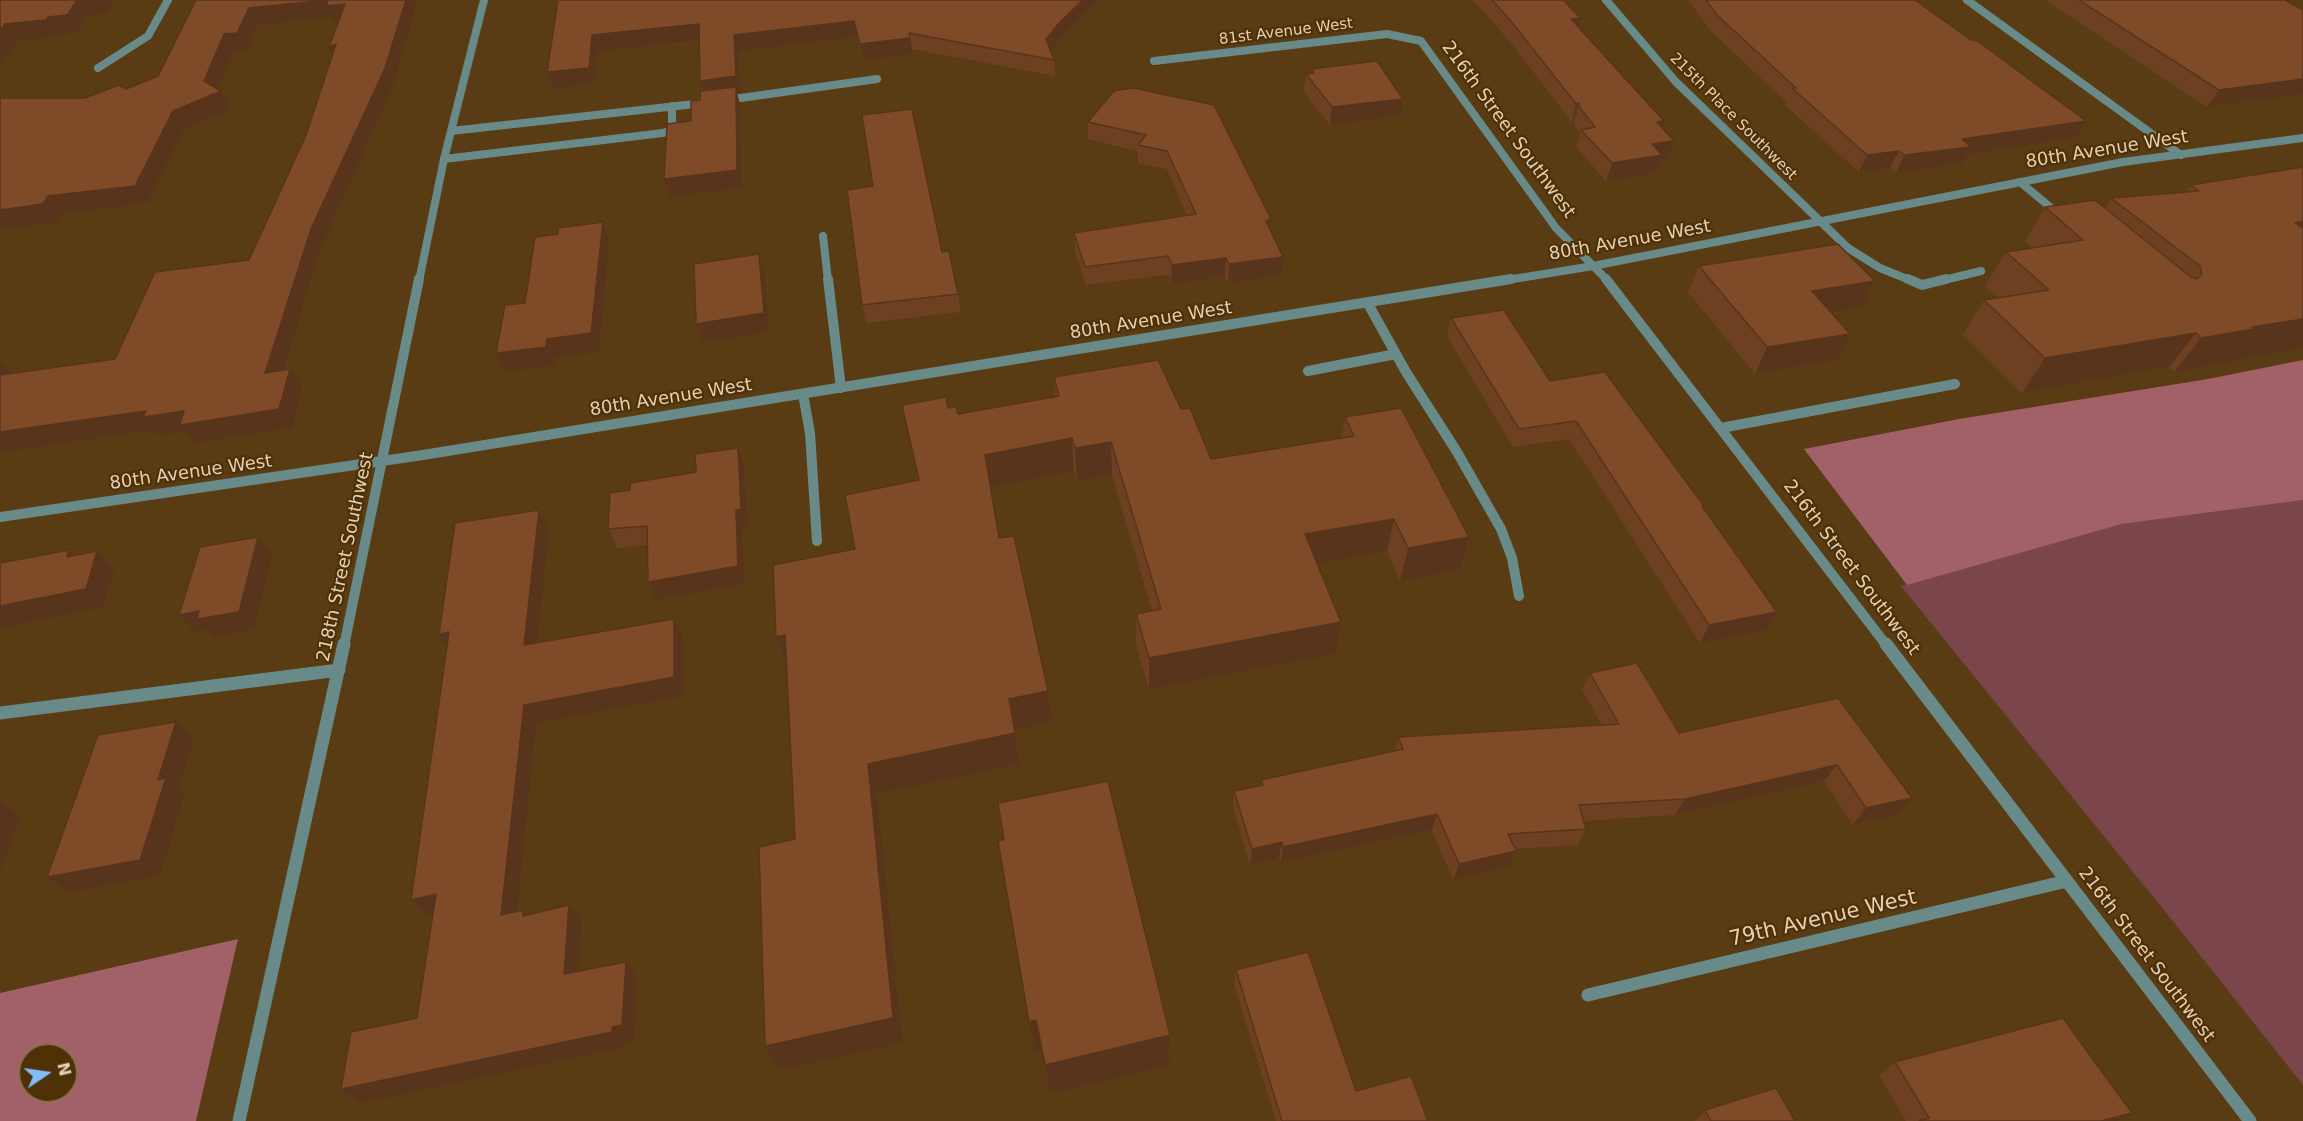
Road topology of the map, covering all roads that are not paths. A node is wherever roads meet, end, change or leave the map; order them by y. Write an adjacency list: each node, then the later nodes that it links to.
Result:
1 (168, 0): 7 (street)
2 (484, 0): 10 (street, 218th Street Southwest)
3 (1606, 0): 15 (street, 215th Place Southwest)
4 (1966, 0): 12 (street)
5 (1420, 41): 6 (street, 81st Avenue West); 18 (street, 216th Street Southwest)
6 (1154, 61)
7 (98, 68)
8 (877, 79): 9 (street)
9 (672, 106): 10 (street); 13 (street)
10 (451, 131): 13 (street, 218th Street Southwest)
11 (2303, 138): 12 (street, 80th Avenue West)
12 (2181, 155): 14 (street, 80th Avenue West)
13 (444, 159): 27 (street, 218th Street Southwest)
14 (2020, 182): 15 (street, 80th Avenue West); 16 (street)
15 (1820, 222): 18 (street, 80th Avenue West); 19 (street, 215th Place Southwest)
16 (2073, 225)
17 (823, 236): 24 (street)
18 (1593, 266): 20 (street, 80th Avenue West); 26 (street, 216th Street Southwest)
19 (1980, 271)
20 (1367, 302): 21 (street); 24 (street, 80th Avenue West)
21 (1396, 354): 22 (street); 30 (street)
22 (1308, 371)
23 (1955, 384): 26 (street)
24 (841, 388): 25 (street, 80th Avenue West)
25 (803, 394): 27 (street, 80th Avenue West); 29 (street)
26 (1722, 428): 33 (street, 216th Street Southwest)
27 (383, 461): 28 (street, 80th Avenue West); 31 (street, 218th Street Southwest)
28 (0, 517)
29 (817, 542)
30 (1519, 596)
31 (339, 670): 32 (street); 35 (street, 218th Street Southwest)
32 (0, 713)
33 (2067, 881): 34 (street, 79th Avenue West); 36 (street, 216th Street Southwest)
34 (1588, 995)
35 (239, 1121)
36 (2250, 1121)

